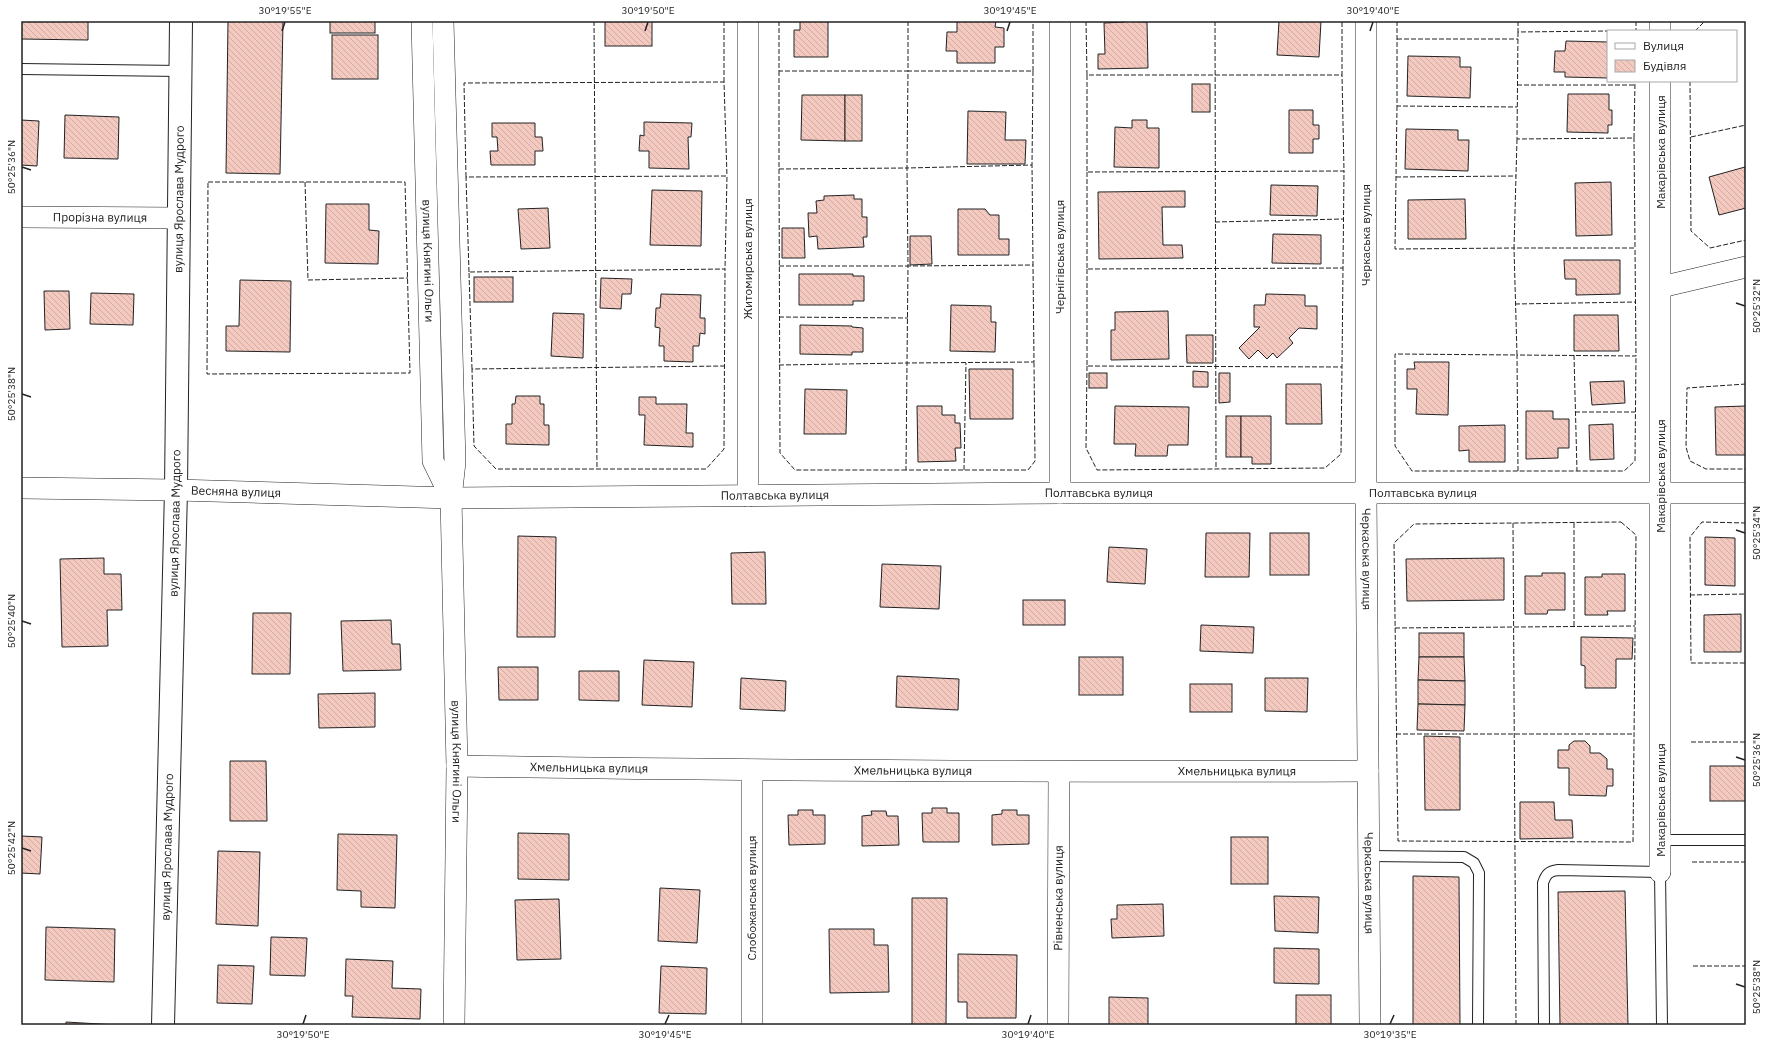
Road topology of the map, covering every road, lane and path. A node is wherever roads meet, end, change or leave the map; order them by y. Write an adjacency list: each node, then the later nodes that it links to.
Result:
1 (181, 21): 8 (main road, вулиця Ярослава Мудрого)
2 (422, 21): 21 (street, вулиця Княгині Ольги)
3 (443, 21): 21 (street, вулиця Княгині Ольги)
4 (748, 21): 20 (street, Житомирська вулиця)
5 (1060, 21): 18 (street, Чернігівська вулиця)
6 (1366, 21): 19 (street, Черкаська вулиця)
7 (21, 69): 8 (lane)
8 (180, 71): 11 (main road, вулиця Ярослава Мудрого)
9 (1660, 82): 13 (street, Макарівська вулиця)
10 (21, 217): 11 (street, Прорізна вулиця)
11 (178, 218): 15 (main road, вулиця Ярослава Мудрого)
12 (1746, 267): 13 (street)
13 (1661, 287): 16 (street, Макарівська вулиця)
14 (21, 488): 15 (street, Весняна вулиця)
15 (176, 490): 21 (street, Весняна вулиця); 30 (main road, вулиця Ярослава Мудрого)
16 (1661, 493): 17 (street, Полтавська вулиця); 19 (street, Полтавська вулиця); 26 (street, Макарівська вулиця)
17 (1746, 493)
18 (1060, 494): 19 (street, Полтавська вулиця); 20 (street, Полтавська вулиця)
19 (1366, 494): 24 (street, Черкаська вулиця)
20 (748, 496): 21 (street, Полтавська вулиця)
21 (451, 498): 22 (street, вулиця Княгині Ольги)
22 (457, 766): 23 (street, Хмельницька вулиця); 31 (street, вулиця Княгині Ольги)
23 (752, 770): 25 (street, Хмельницька вулиця); 32 (street, Слобожанська вулиця)
24 (1368, 771): 25 (street, Хмельницька вулиця); 28 (street, Черкаська вулиця)
25 (1059, 772): 33 (street, Рівненська вулиця)
26 (1660, 840): 27 (lane); 29 (street, Макарівська вулиця)
27 (1746, 840)
28 (1370, 856): 34 (street, Черкаська вулиця); 35 (lane)
29 (1660, 872): 36 (lane); 37 (lane)
30 (163, 1025)
31 (454, 1025)
32 (752, 1025)
33 (1058, 1025)
34 (1370, 1025)
35 (1478, 1025)
36 (1544, 1025)
37 (1662, 1025)

